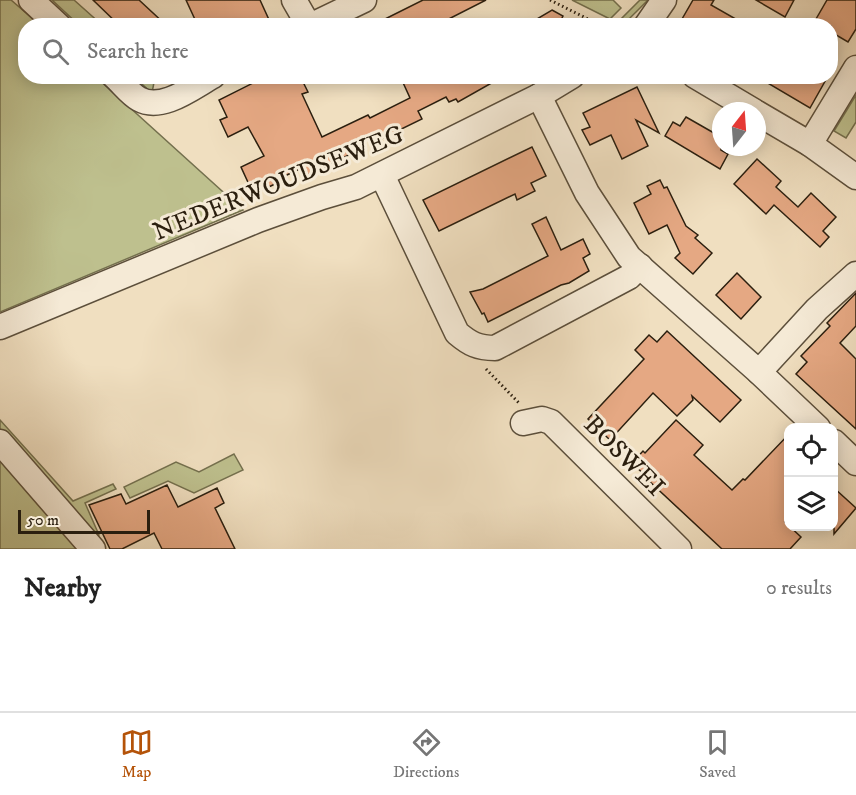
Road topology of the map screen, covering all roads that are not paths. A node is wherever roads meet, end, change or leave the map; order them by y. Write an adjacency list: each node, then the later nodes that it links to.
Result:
1 (31, 0): 5 (street)
2 (294, 0): 6 (street)
3 (364, 0): 7 (street)
4 (664, 0): 8 (street)
5 (50, 18)
6 (305, 18)
7 (327, 18)
8 (652, 18)
9 (856, 68): 17 (street)
10 (123, 84): 11 (street)
11 (198, 84)
12 (559, 84): 14 (street, NEDERWOUDSEWEG)
13 (709, 84): 15 (street)
14 (539, 96): 18 (street, NEDERWOUDSEWEG); 20 (street)
15 (739, 102)
16 (766, 118): 17 (street)
17 (810, 144): 19 (street)
18 (382, 175): 20 (street); 22 (street, NEDERWOUDSEWEG)
19 (856, 177)
20 (640, 266): 23 (street)
21 (856, 274): 23 (street)
22 (0, 327)
23 (759, 372): 25 (street)
24 (529, 421): 30 (street, BOSWEI)
25 (813, 423)
26 (0, 442): 29 (street)
27 (838, 446): 28 (street)
28 (856, 464)
29 (93, 549)
30 (679, 549)

